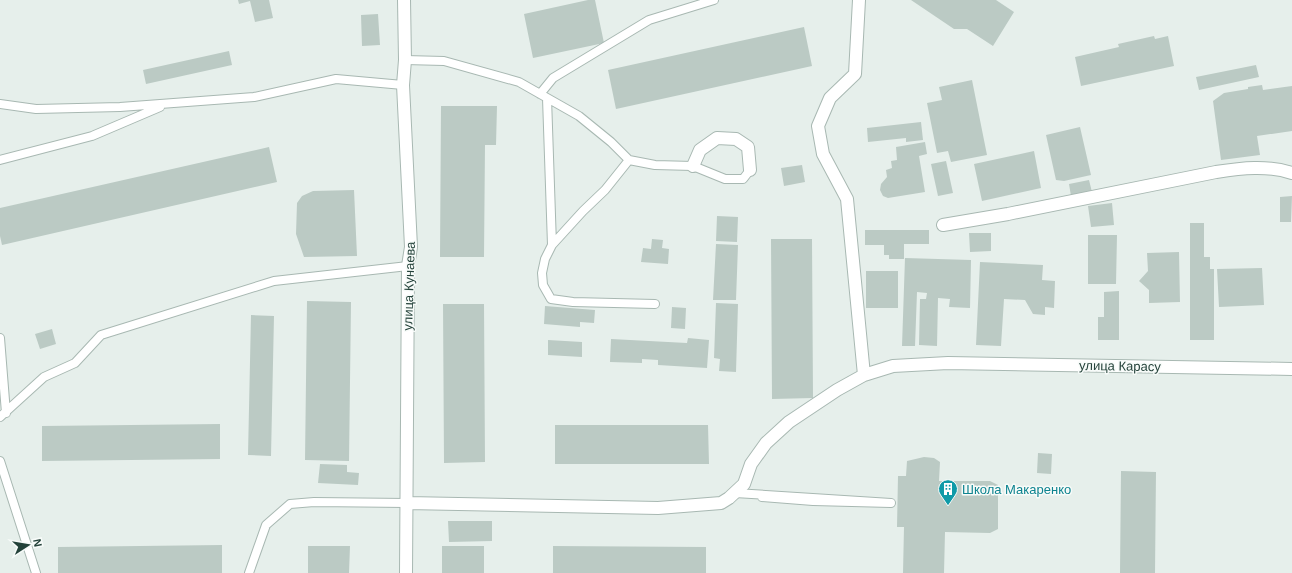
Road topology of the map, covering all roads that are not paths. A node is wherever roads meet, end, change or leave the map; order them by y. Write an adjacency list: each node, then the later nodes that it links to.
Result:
1 (404, 0): 4 (street, улица Кунаева)
2 (714, 0): 6 (lane)
3 (859, 0): 21 (street)
4 (405, 60): 5 (street, улица Кунаева); 6 (lane)
5 (403, 85): 8 (lane); 16 (street, улица Кунаева)
6 (544, 96): 10 (lane); 15 (lane)
7 (0, 104): 8 (lane)
8 (167, 104): 9 (lane)
9 (0, 160)
10 (629, 160): 11 (lane); 15 (lane)
11 (694, 166): 12 (lane); 12 (street)
12 (750, 170)
13 (1292, 173): 14 (street)
14 (943, 226)
15 (552, 245): 17 (lane)
16 (408, 266): 22 (lane); 26 (street, улица Кунаева)
17 (655, 304)
18 (0, 338): 19 (lane)
19 (0, 342): 22 (lane)
20 (1292, 369): 21 (street, улица Карасу)
21 (864, 375): 24 (street, улица Карасу)
22 (3, 415)
23 (0, 461): 27 (lane)
24 (735, 492): 25 (lane); 26 (street, улица Карасу)
25 (762, 497)
26 (407, 502): 28 (lane); 29 (street, улица Кунаева)
27 (36, 573)
28 (248, 573)
29 (406, 573)

